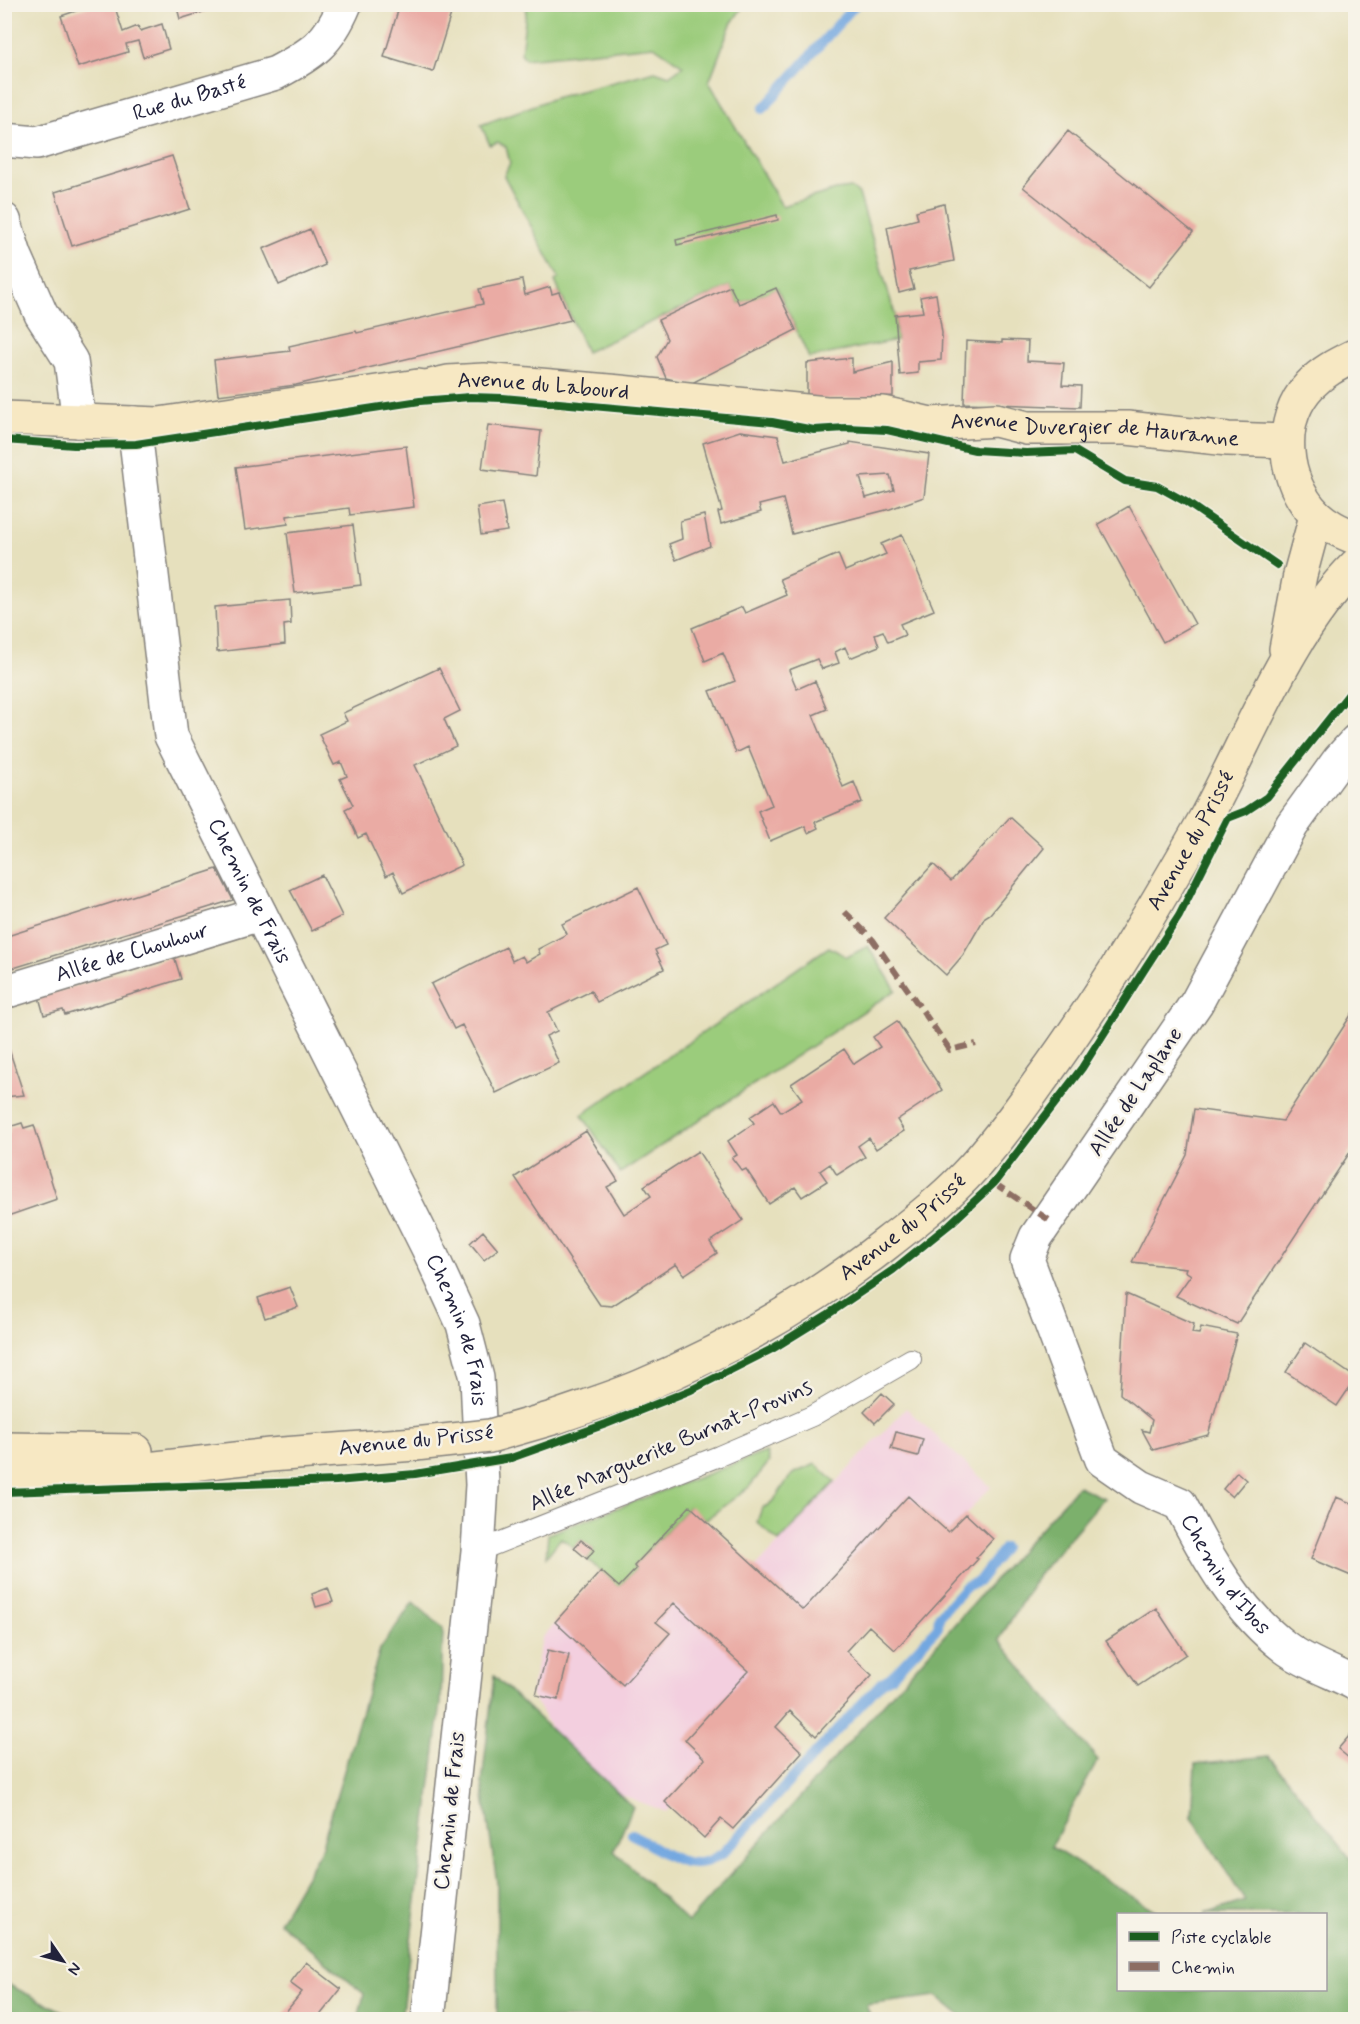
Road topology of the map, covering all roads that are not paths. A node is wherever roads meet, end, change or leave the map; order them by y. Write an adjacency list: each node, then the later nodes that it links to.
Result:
1 (345, 4): 2 (street, Rue du Basté)
2 (4, 140)
3 (4, 220): 7 (street)
4 (1356, 356): 9 (main road)
5 (904, 417): 8 (main road, Avenue du Labourd); 9 (main road, Avenue Duvergier de Hauranne)
6 (4, 418): 7 (main road, Avenue du Labourd)
7 (79, 421): 8 (main road, Avenue du Labourd)
8 (134, 423): 15 (street, Chemin de Frais)
9 (1287, 441): 10 (main road)
10 (1316, 516): 11 (main road); 13 (main road, Avenue du Prissé)
11 (1356, 538)
12 (1356, 565): 13 (main road, Avenue du Prissé)
13 (1284, 663): 19 (main road, Avenue du Prissé, bridge)
14 (1356, 741): 20 (street, Allée de Laplane)
15 (260, 914): 16 (street, Allée de Chouhour); 22 (street, Chemin de Frais)
16 (4, 992)
17 (911, 1359): 22 (lane, Allée Marguerite Burnat-Provins)
18 (4, 1449): 19 (main road, Avenue du Prissé)
19 (270, 1455): 21 (main road, Avenue du Prissé)
20 (1102, 1460): 23 (street, Chemin d'Ibos)
21 (4, 1477)
22 (478, 1551): 24 (street, Chemin de Frais)
23 (1356, 1684)
24 (428, 2019)

